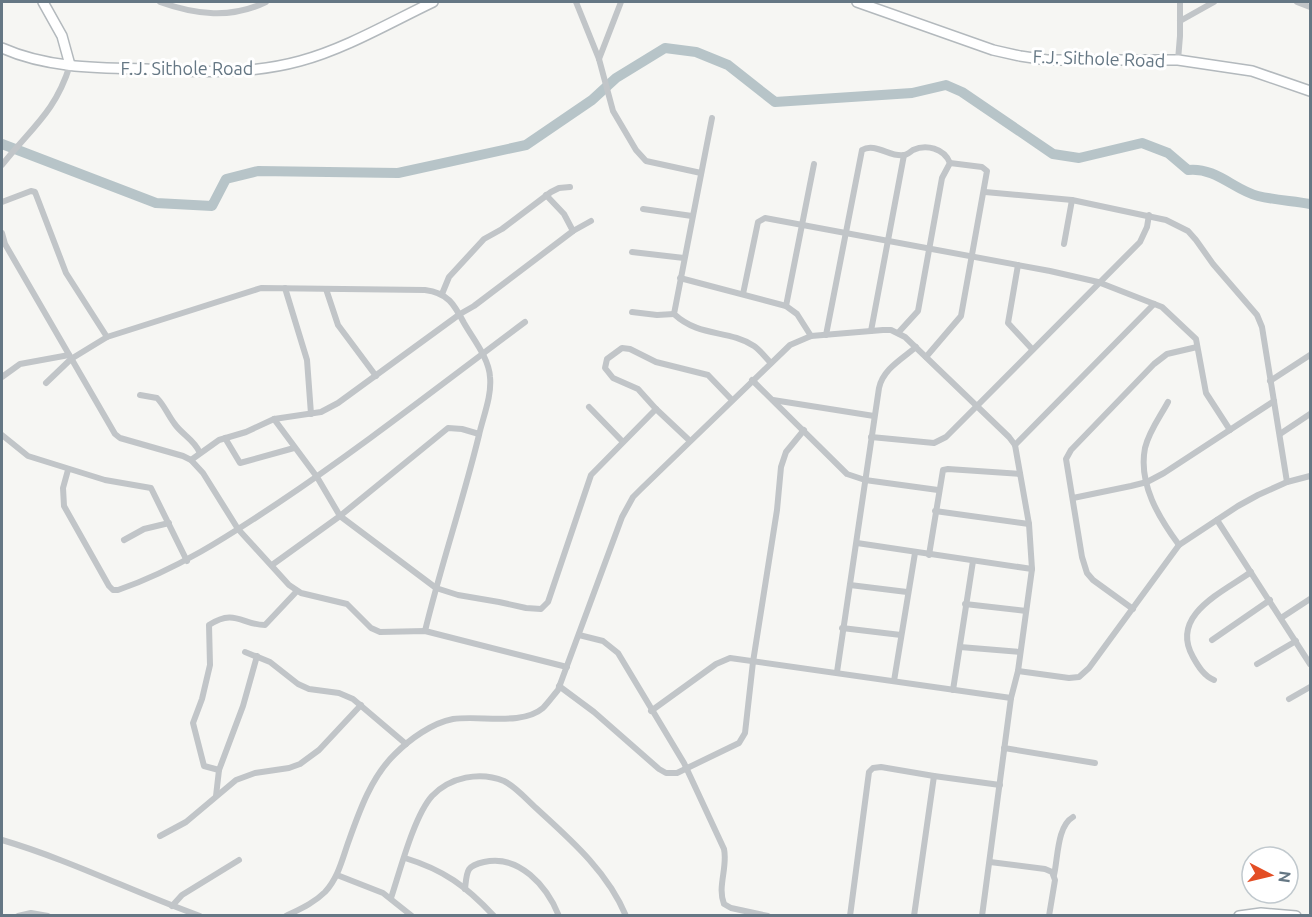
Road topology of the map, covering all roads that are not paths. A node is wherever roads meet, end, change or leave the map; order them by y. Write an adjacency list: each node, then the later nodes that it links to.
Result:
1 (43, 2): 16 (street)
2 (160, 2): 3 (street)
3 (266, 2)
4 (433, 2): 16 (street, F.J. Sithole Road)
5 (576, 2): 14 (street)
6 (621, 2): 14 (street)
7 (857, 2): 15 (street, F.J. Sithole Road)
8 (1180, 2): 12 (street)
9 (1214, 2): 12 (street)
10 (1297, 2): 11 (street)
11 (1311, 7)
12 (1180, 21): 15 (street)
13 (2, 48): 16 (street, F.J. Sithole Road)
14 (599, 59): 23 (street)
15 (1178, 60): 17 (street, F.J. Sithole Road)
16 (70, 65): 22 (street)
17 (1311, 91)
18 (712, 118): 23 (street)
19 (904, 155): 20 (street); 36 (street); 37 (street)
20 (950, 163): 25 (street); 39 (street)
21 (814, 164): 33 (street)
22 (2, 165)
23 (701, 173): 31 (street)
24 (570, 187): 26 (street)
25 (985, 192): 27 (street); 41 (street)
26 (546, 195): 34 (street); 48 (street)
27 (1072, 200): 30 (street); 38 (street)
28 (2, 202): 60 (street)
29 (644, 209): 31 (street)
30 (1149, 215): 45 (street); 72 (street)
31 (692, 216): 42 (street)
32 (591, 221): 34 (street)
33 (802, 225): 36 (street); 49 (street); 51 (street)
34 (573, 231): 53 (street)
35 (2, 233): 66 (street)
36 (845, 233): 37 (street); 58 (street)
37 (887, 241): 39 (street); 56 (street)
38 (1064, 244)
39 (930, 249): 41 (street); 57 (street)
40 (632, 252): 42 (street)
41 (972, 257): 43 (street); 67 (street)
42 (684, 258): 44 (street)
43 (1018, 265): 45 (street); 63 (street)
44 (680, 278): 49 (street); 54 (street)
45 (1098, 282): 50 (street); 63 (street)
46 (285, 288): 47 (street); 60 (street); 82 (street)
47 (326, 289): 48 (street); 69 (street)
48 (442, 294): 53 (street)
49 (744, 294): 51 (street)
50 (1154, 304): 62 (street); 95 (street)
51 (786, 306): 59 (street)
52 (632, 312): 54 (street)
53 (459, 314): 64 (street); 69 (street)
54 (674, 314): 68 (street)
55 (525, 322): 64 (street)
56 (871, 331): 57 (street); 58 (street)
57 (898, 333): 61 (street)
58 (826, 335): 59 (street)
59 (811, 336): 68 (street)
60 (107, 337): 66 (street)
61 (916, 347): 67 (street); 84 (street)
62 (1197, 347): 87 (street); 107 (street)
63 (1032, 349): 80 (street)
64 (482, 354): 88 (street); 102 (street)
65 (1311, 355): 72 (street)
66 (70, 357): 70 (street); 73 (street); 98 (street)
67 (926, 357): 80 (street)
68 (771, 363): 71 (street)
69 (376, 376): 82 (street)
70 (2, 377)
71 (752, 380): 75 (street); 76 (street)
72 (1270, 381): 77 (street)
73 (46, 382)
74 (140, 395): 97 (street)
75 (732, 400): 81 (street); 94 (street)
76 (772, 400): 84 (street); 86 (street)
77 (1274, 401): 87 (street); 89 (street)
78 (1168, 402): 104 (street)
79 (589, 407): 93 (street)
80 (976, 407): 91 (street); 95 (street)
81 (656, 410): 93 (street); 94 (street)
82 (311, 414): 85 (street)
83 (1311, 414): 89 (street)
84 (874, 416): 91 (street)
85 (274, 419): 92 (street); 96 (street)
86 (804, 430): 103 (street); 144 (street)
87 (1230, 430): 104 (street)
88 (479, 434): 109 (street); 125 (street)
89 (1280, 434): 105 (street)
90 (2, 435): 99 (street)
91 (871, 437): 103 (street)
92 (225, 438): 96 (street); 97 (street)
93 (622, 441): 125 (street)
94 (690, 441): 136 (street)
95 (1015, 445): 100 (street)
96 (294, 448): 102 (street)
97 (200, 453): 98 (street)
98 (191, 460): 113 (street)
99 (68, 470): 111 (street); 119 (street)
100 (1020, 474): 106 (street); 112 (street)
101 (1311, 476): 105 (street)
102 (317, 477): 109 (street); 113 (street)
103 (865, 480): 106 (street); 115 (street)
104 (1146, 482): 107 (street); 116 (street)
105 (1287, 482): 110 (street)
106 (938, 490): 108 (street)
107 (1073, 498): 131 (street)
108 (935, 511): 112 (street); 118 (street)
109 (340, 516): 121 (street); 125 (street)
110 (1216, 520): 116 (street); 123 (street)
111 (169, 523): 114 (street); 119 (street)
112 (1029, 524): 122 (street)
113 (238, 530): 119 (street); 121 (street)
114 (124, 540)
115 (857, 543): 117 (street); 124 (street)
116 (1179, 545): 131 (street)
117 (915, 553): 118 (street); 127 (street)
118 (929, 555): 120 (street)
119 (187, 561)
120 (973, 561): 122 (street); 130 (street)
121 (272, 565): 126 (street)
122 (1032, 569): 132 (street)
123 (1251, 572): 129 (street); 150 (street)
124 (850, 585): 127 (street); 134 (street)
125 (436, 588): 135 (street)
126 (297, 591): 135 (street); 163 (street)
127 (907, 592): 137 (street)
128 (1311, 598): 133 (street)
129 (1269, 600): 133 (street); 138 (street)
130 (965, 604): 132 (street); 140 (street)
131 (1133, 609): 148 (street)
132 (1026, 611): 142 (street)
133 (1281, 618): 139 (street)
134 (842, 627): 137 (street); 149 (street)
135 (425, 631): 147 (street)
136 (579, 634): 147 (street); 158 (street)
137 (901, 635): 151 (street)
138 (1212, 640)
139 (1296, 641): 145 (street); 146 (street)
140 (960, 647): 142 (street); 154 (street)
141 (245, 652): 143 (street)
142 (1020, 652): 148 (street)
143 (256, 656): 157 (street); 163 (street)
144 (753, 662): 149 (street); 158 (street); 162 (street)
145 (1257, 664)
146 (1311, 664)
147 (567, 667): 152 (street)
148 (1018, 670): 155 (street)
149 (837, 672): 151 (street)
150 (1214, 680)
151 (894, 681): 154 (street)
152 (559, 686): 159 (street); 162 (street)
153 (1311, 687): 156 (street)
154 (953, 690): 155 (street)
155 (1011, 698): 160 (street)
156 (1289, 699)
157 (360, 705): 159 (street); 166 (street)
158 (651, 711): 162 (street)
159 (406, 744): 173 (street)
160 (1004, 748): 161 (street); 165 (street)
161 (1095, 763)
162 (686, 767): 186 (street)
163 (219, 770): 166 (street)
164 (934, 776): 165 (street); 187 (street); 188 (street)
165 (1000, 785): 172 (street)
166 (216, 796): 168 (street)
167 (1073, 817): 174 (street)
168 (160, 836)
169 (2, 840): 177 (street)
170 (405, 858): 175 (street); 176 (street); 185 (street)
171 (238, 860): 177 (street)
172 (990, 862): 174 (street); 189 (street)
173 (337, 875): 176 (street); 181 (street)
174 (1054, 875): 190 (street)
175 (465, 889): 183 (street); 184 (street)
176 (391, 898): 182 (street)
177 (172, 906): 180 (street)
178 (18, 915): 179 (street)
179 (48, 915)
180 (200, 915)
181 (286, 915)
182 (412, 915)
183 (494, 915)
184 (559, 915)
185 (627, 915)
186 (768, 915)
187 (850, 915)
188 (914, 915)
189 (982, 915)
190 (1049, 915)
191 (1239, 915): 192 (street)
192 (1296, 915)

